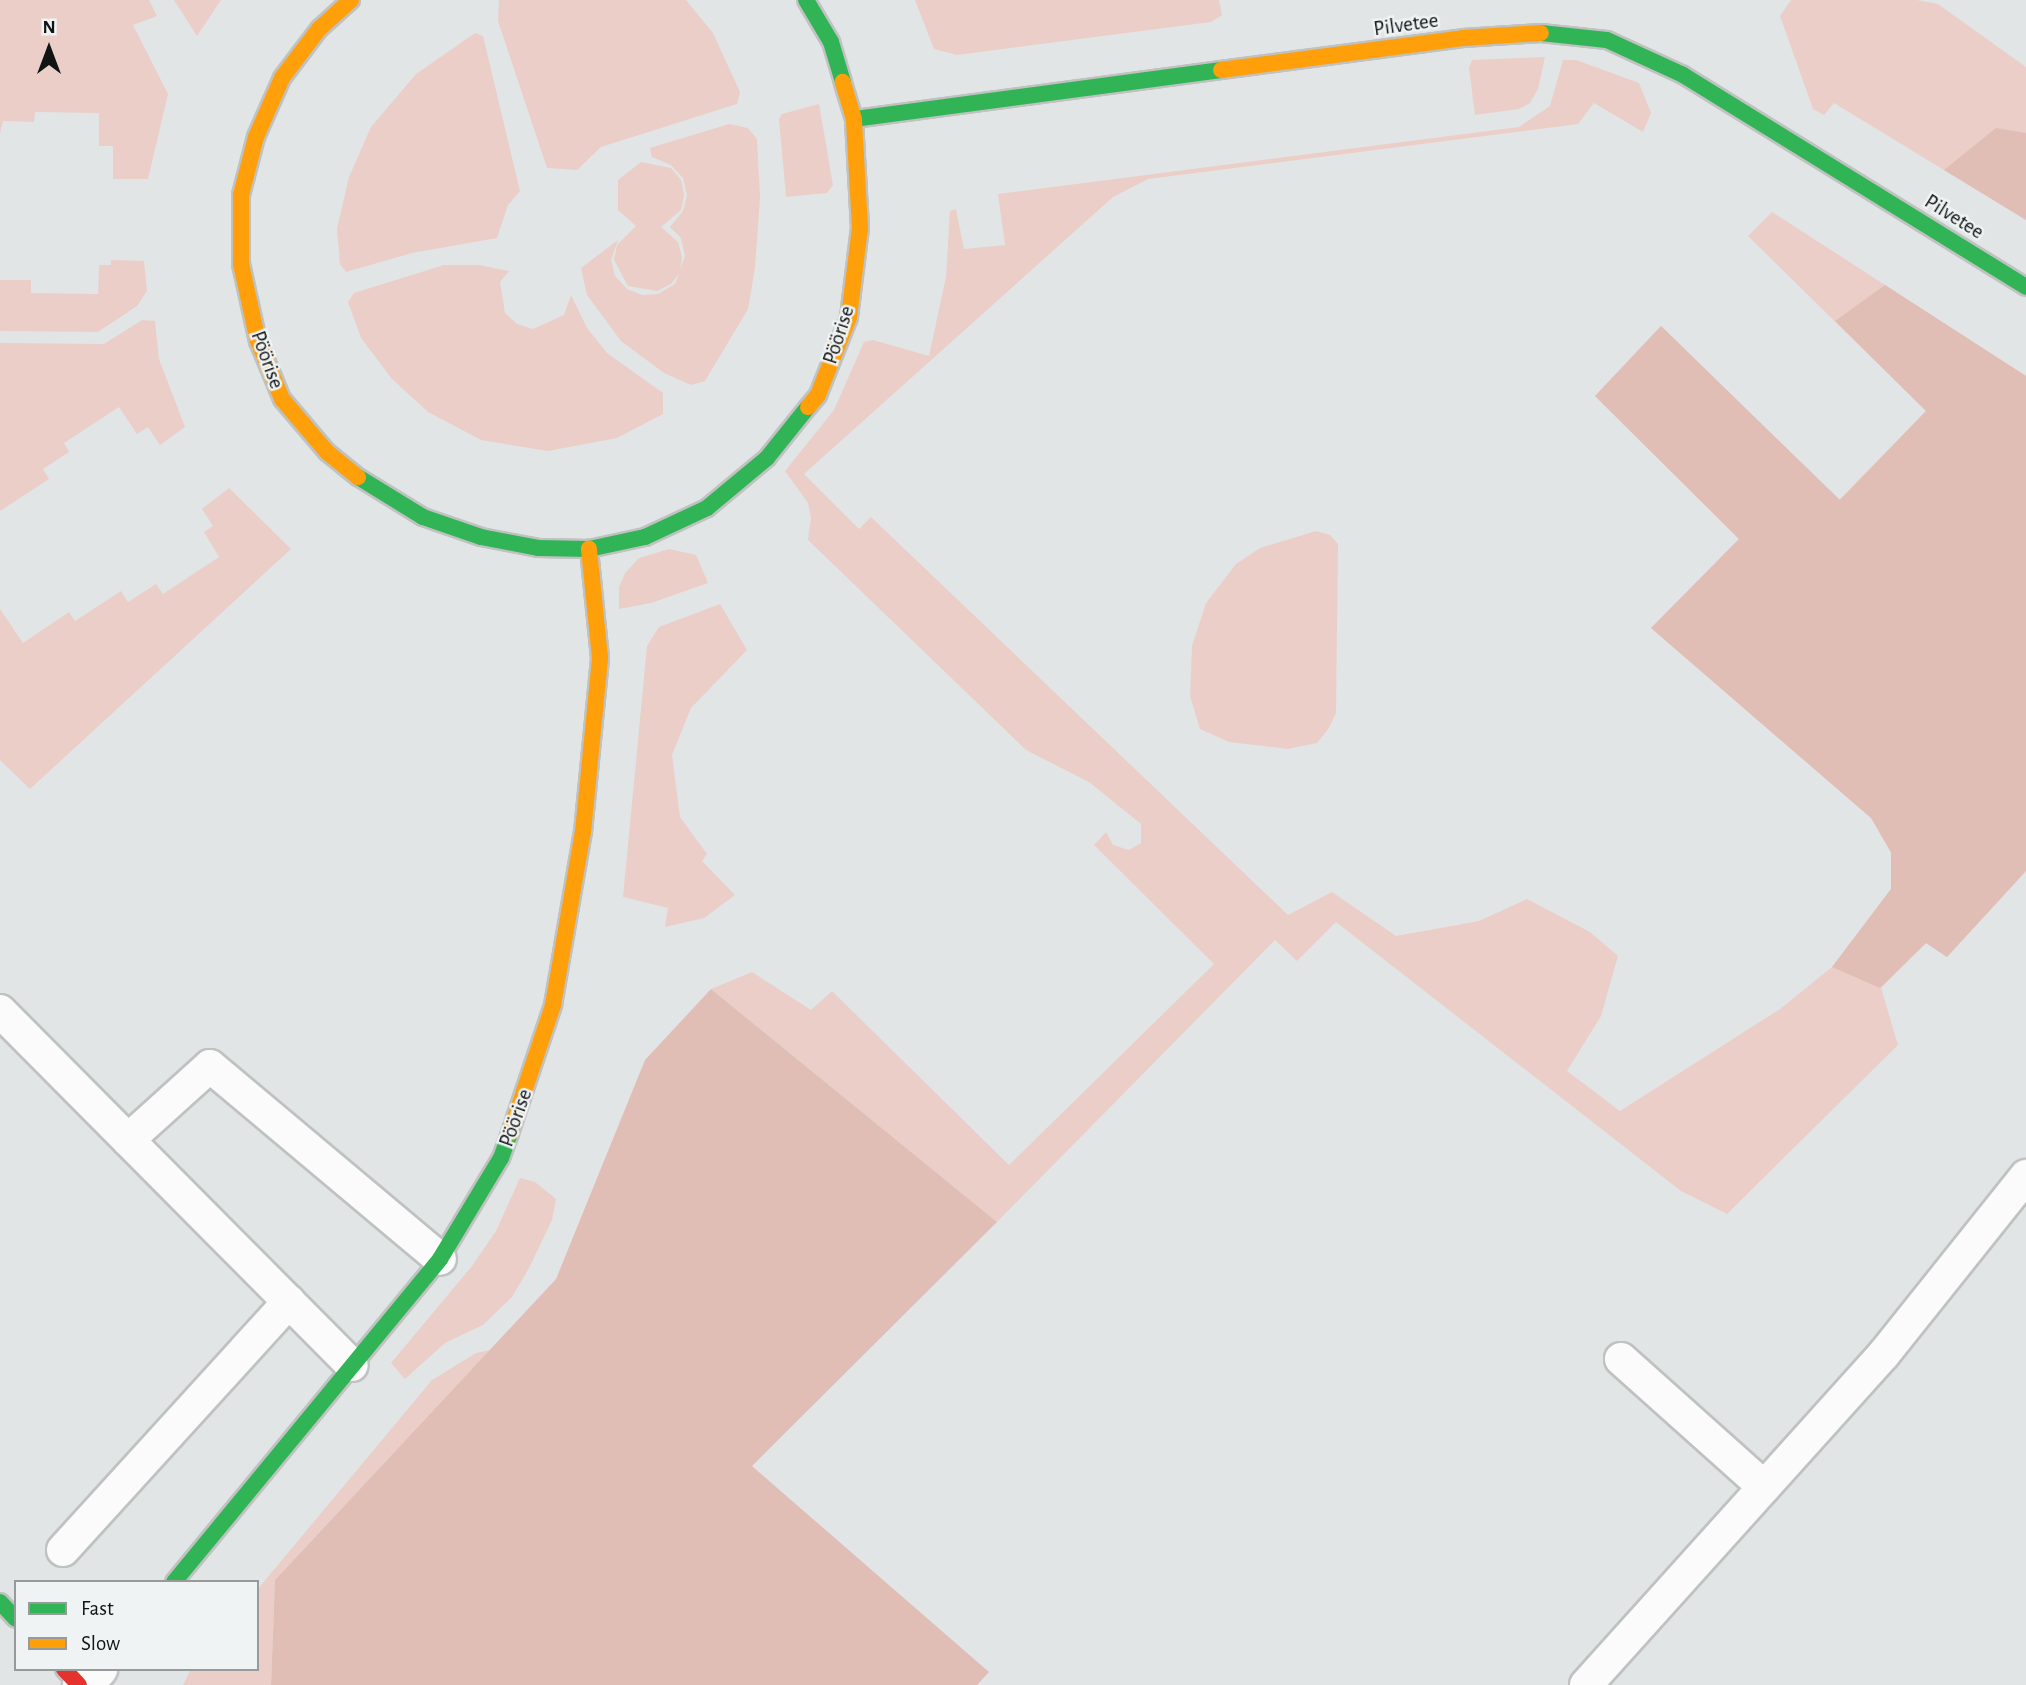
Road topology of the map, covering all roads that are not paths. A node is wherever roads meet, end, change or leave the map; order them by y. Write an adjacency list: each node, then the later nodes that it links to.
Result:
1 (351, 0): 5 (street, Pöörise)
2 (806, 0): 3 (street, Pöörise)
3 (854, 120): 4 (street, Pilvetee); 5 (street, Pöörise)
4 (2026, 287)
5 (589, 549): 9 (street, Pöörise)
6 (0, 1011): 7 (lane)
7 (128, 1140): 9 (lane); 10 (lane)
8 (2026, 1176): 13 (lane)
9 (440, 1259): 12 (street, Pöörise)
10 (289, 1302): 12 (lane); 14 (lane)
11 (1621, 1359): 13 (lane)
12 (352, 1365): 15 (street, Pöörise)
13 (1764, 1487): 21 (lane)
14 (62, 1550)
15 (176, 1580)
16 (0, 1602): 17 (street)
17 (14, 1617)
18 (66, 1671): 20 (street)
19 (96, 1671): 20 (street)
20 (80, 1685)
21 (1586, 1685)

